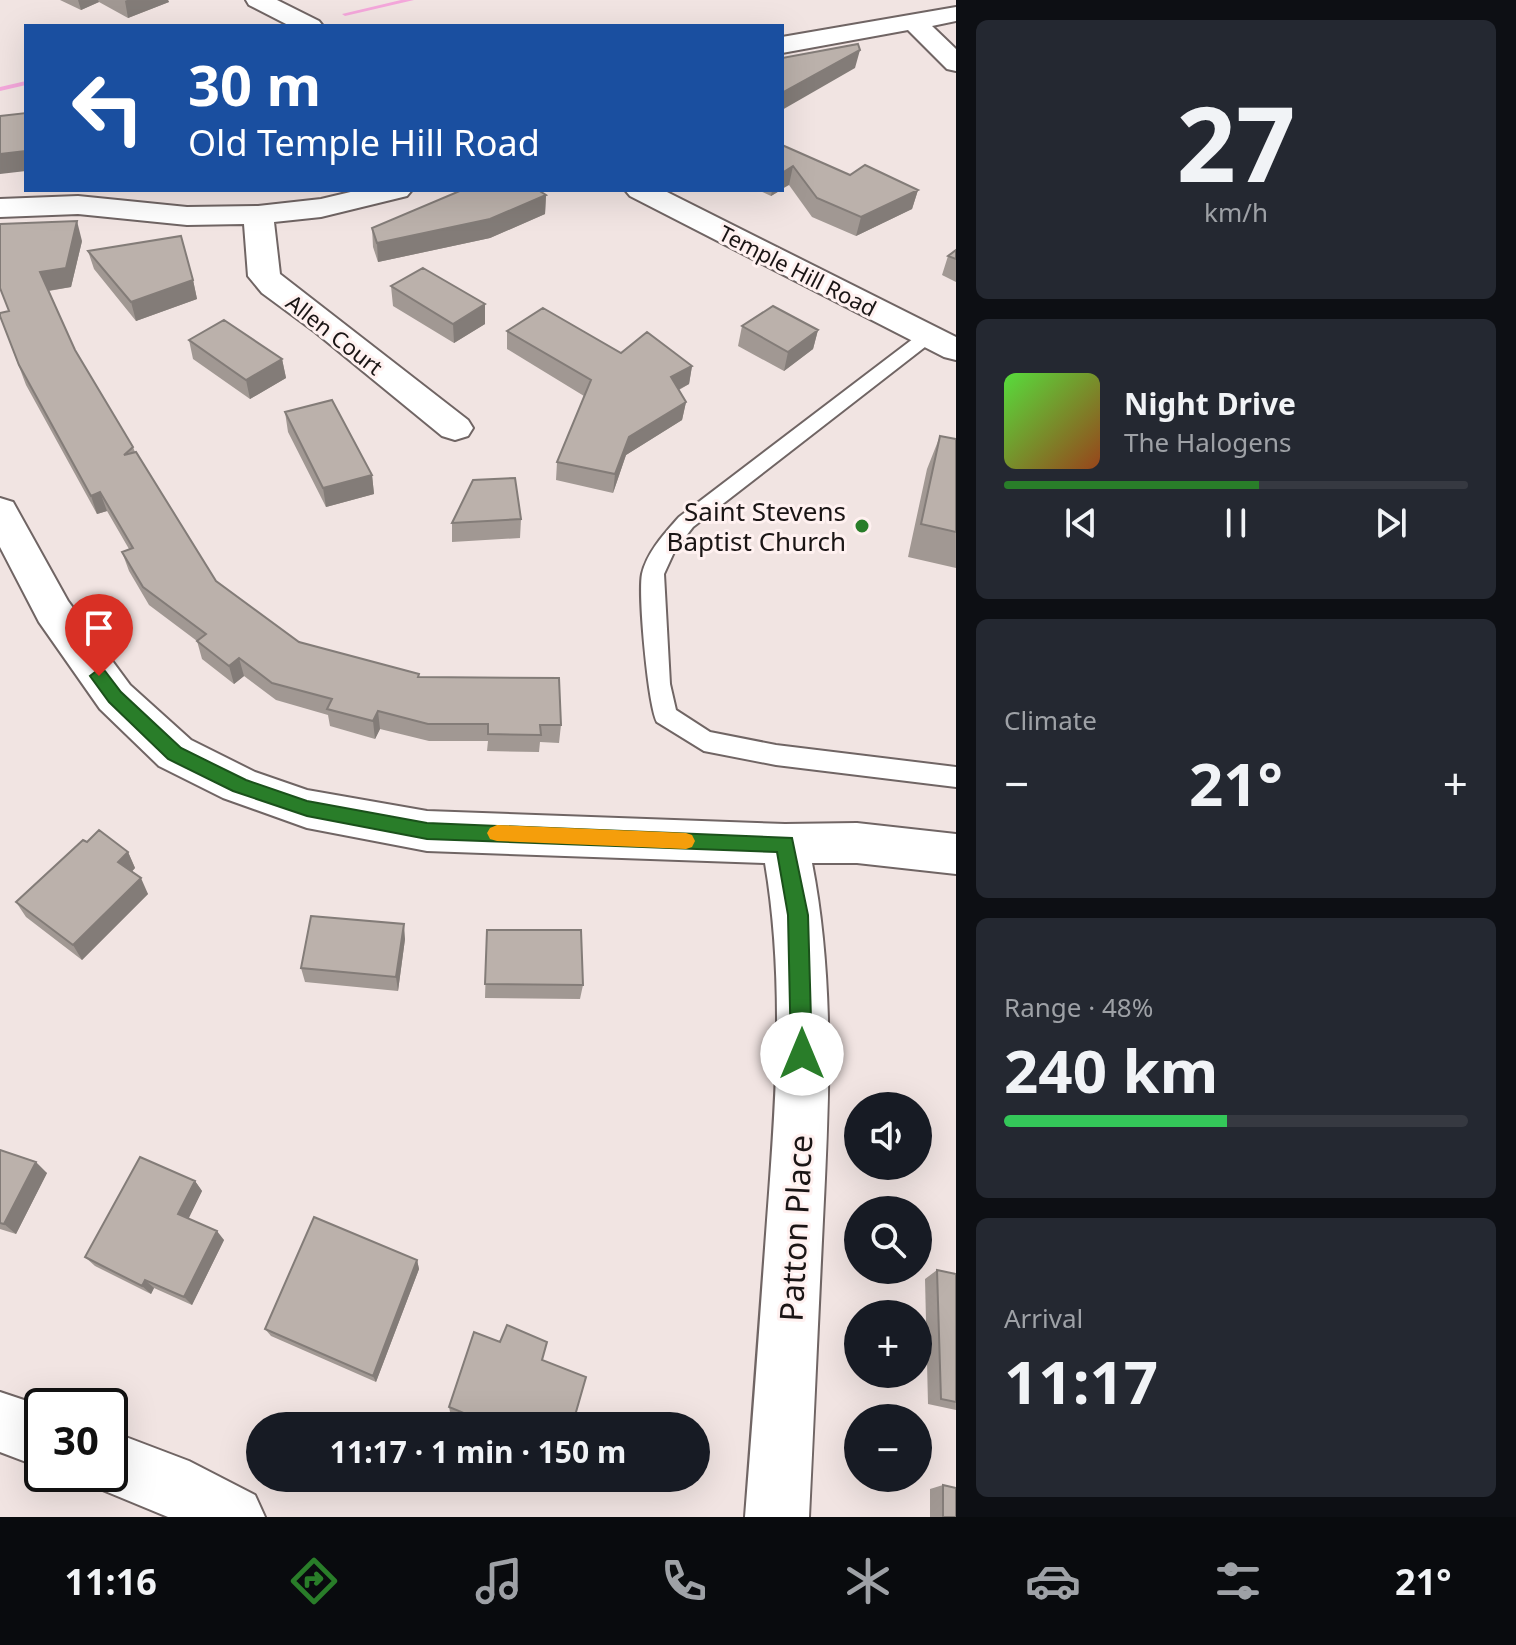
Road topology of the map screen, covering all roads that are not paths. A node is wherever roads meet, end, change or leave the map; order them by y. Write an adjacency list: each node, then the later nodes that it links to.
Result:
1 (258, 0): 4 (street)
2 (956, 14): 3 (street)
3 (914, 22): 5 (street); 6 (street)
4 (306, 24)
5 (784, 45)
6 (956, 63)
7 (389, 192): 10 (street)
8 (644, 192): 11 (street, Temple Hill Road)
9 (0, 208): 10 (street)
10 (258, 215): 12 (street, Allen Court)
11 (942, 343): 14 (lane)
12 (455, 428)
13 (0, 511): 15 (street)
14 (956, 777)
15 (785, 844): 16 (street); 21 (street, Patton Place)
16 (956, 854)
17 (0, 1422): 18 (street)
18 (24, 1431)
19 (128, 1469): 20 (street)
20 (233, 1517)
21 (777, 1517)

